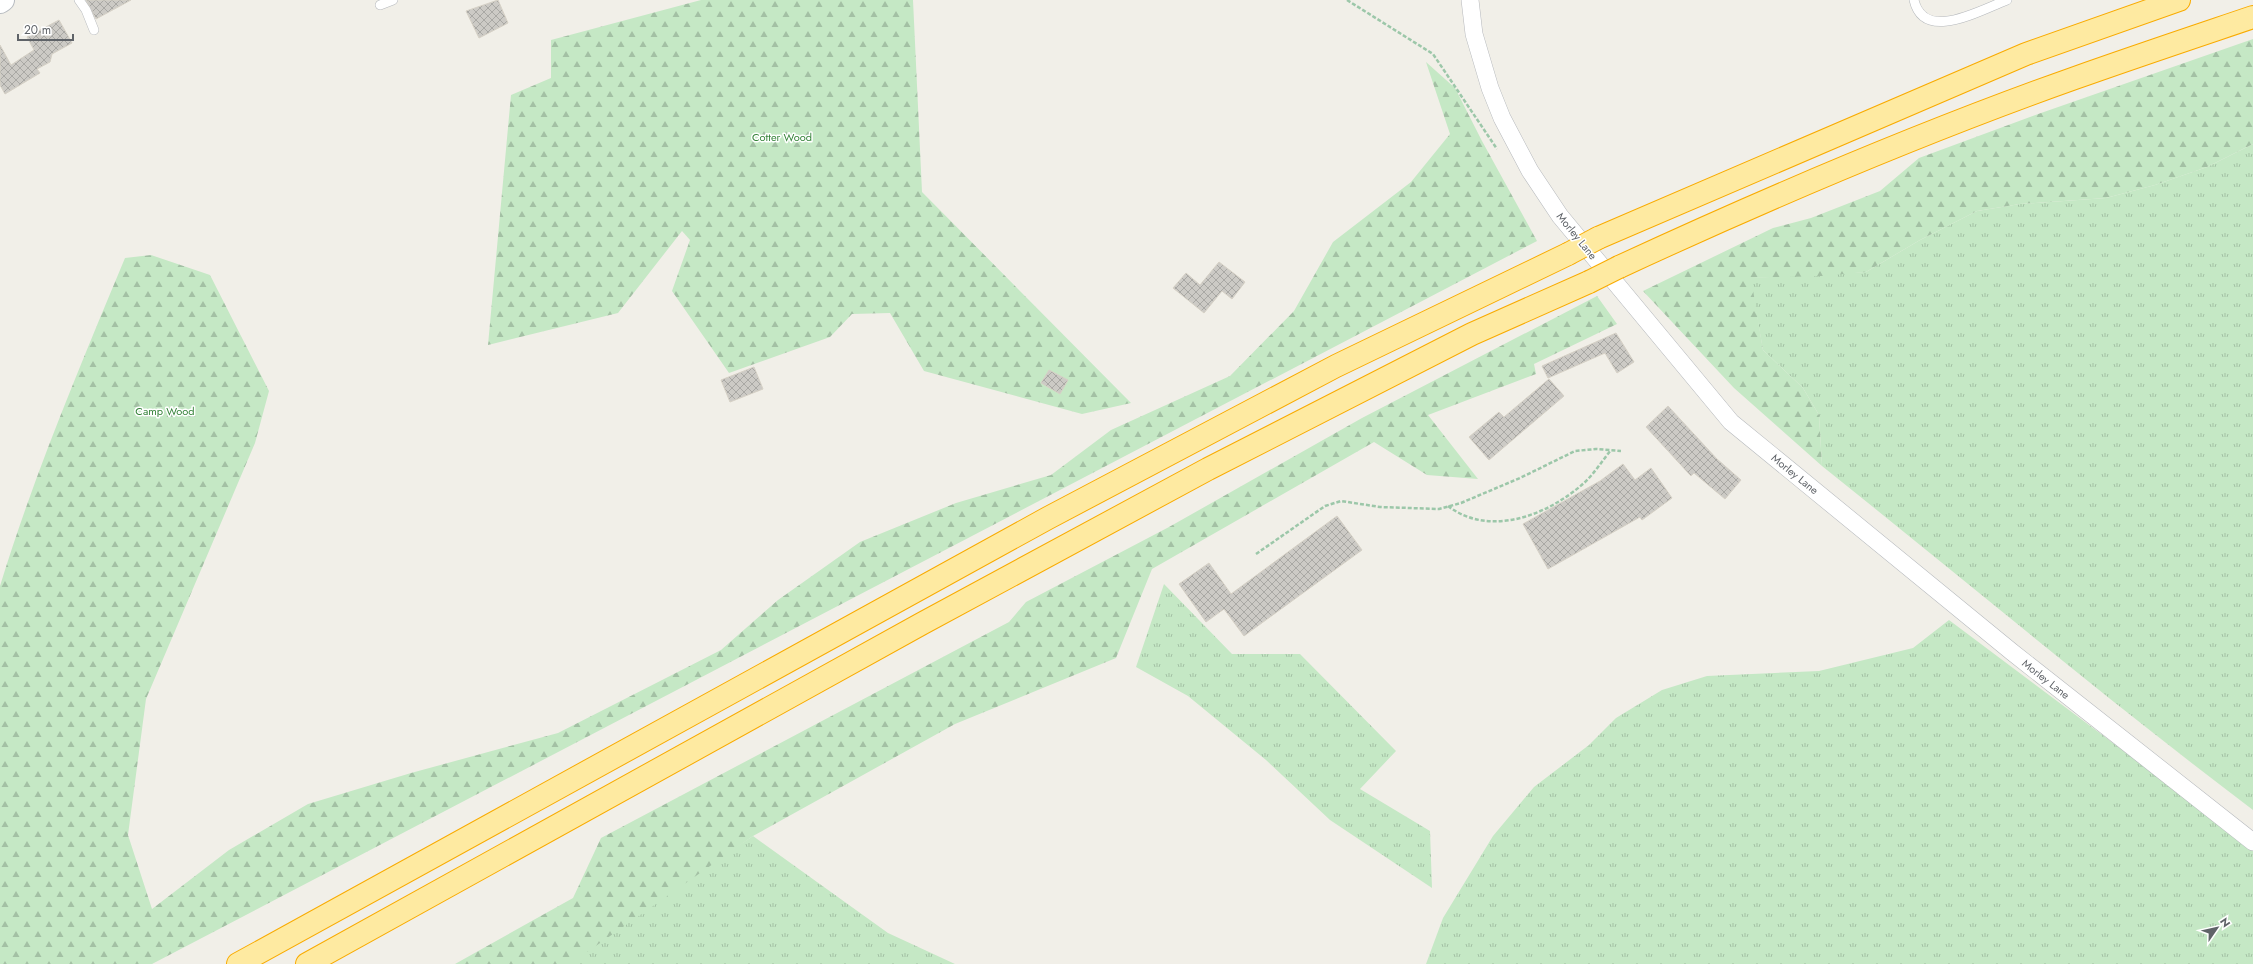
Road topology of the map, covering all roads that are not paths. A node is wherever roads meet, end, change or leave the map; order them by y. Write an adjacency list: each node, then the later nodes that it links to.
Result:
1 (3, 0): 8 (main road)
2 (79, 0): 11 (lane)
3 (393, 0): 9 (lane)
4 (1470, 0): 12 (street, Morley Lane)
5 (1914, 0): 6 (lane)
6 (2006, 0)
7 (2179, 0): 13 (highway, bridge)
8 (0, 2)
9 (380, 5)
10 (2253, 17): 14 (highway, bridge)
11 (94, 30)
12 (2253, 842)
13 (238, 964)
14 (308, 964)

